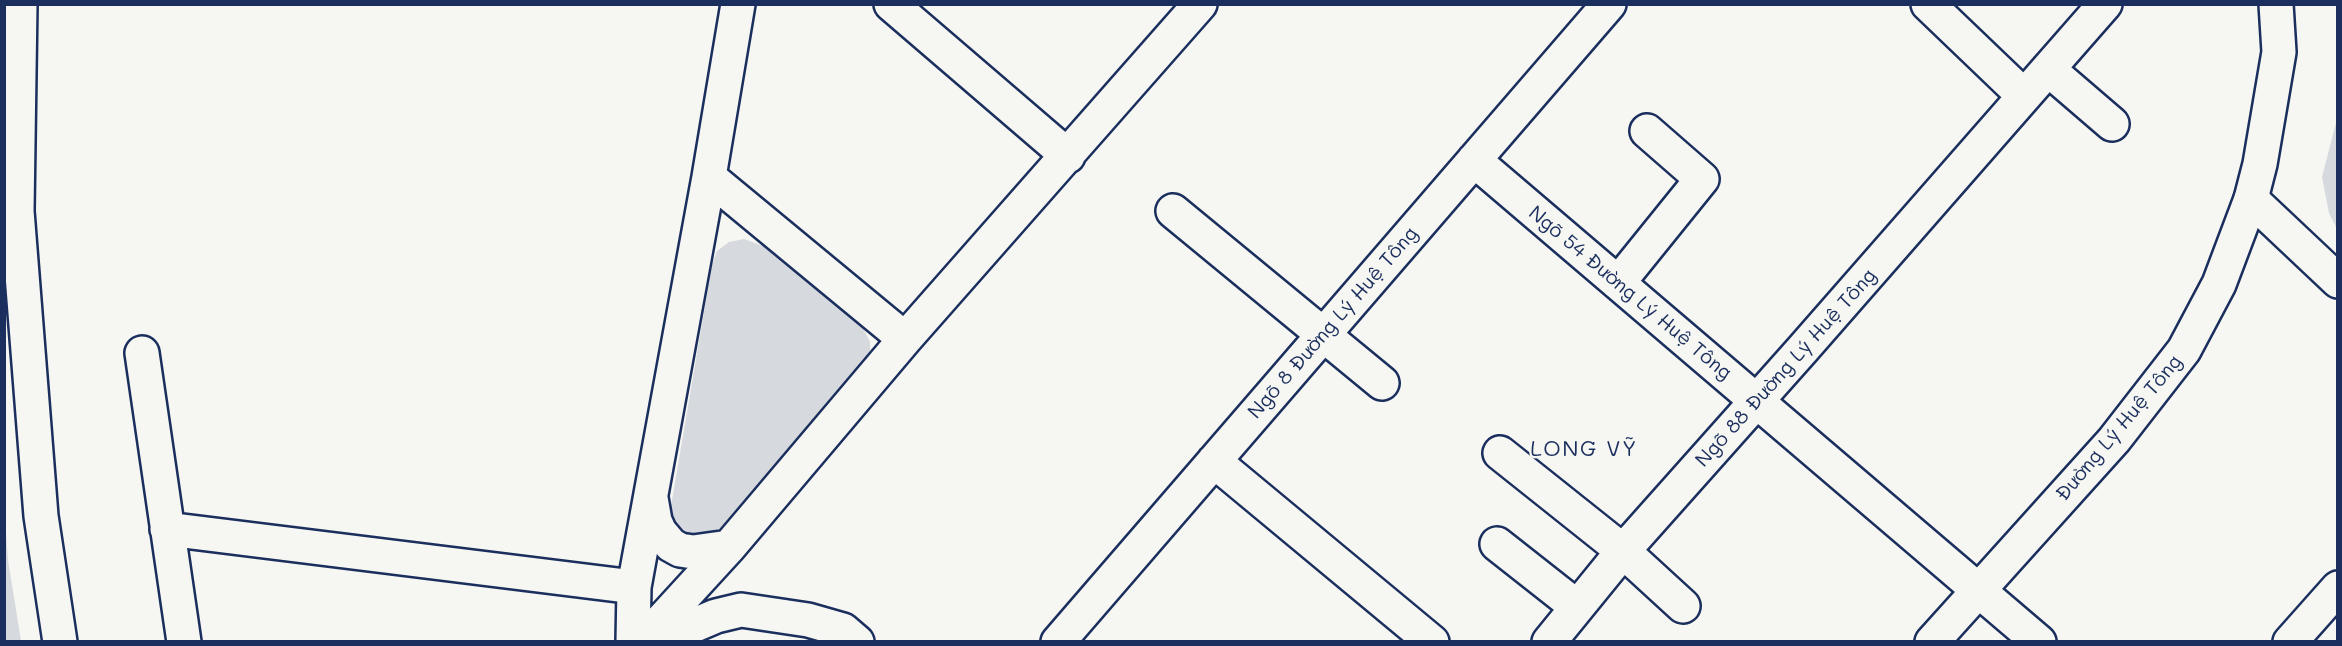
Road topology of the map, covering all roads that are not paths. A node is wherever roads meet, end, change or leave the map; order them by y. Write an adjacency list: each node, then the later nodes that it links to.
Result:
1 (20, 4): 37 (main road)
2 (738, 4): 15 (main road)
3 (891, 4): 13 (main road)
4 (1200, 4): 13 (main road)
5 (1609, 4): 14 (main road, Ngõ 8 Đường Lý Huệ Tông)
6 (1928, 4): 10 (main road)
7 (2105, 4): 9 (main road, Ngõ 88 Đường Lý Huệ Tông)
8 (2277, 4): 16 (main road, Đường Lý Huệ Tông)
9 (2048, 69): 10 (main road, Ngõ 88 Đường Lý Huệ Tông); 11 (main road)
10 (2024, 96): 24 (main road, Ngõ 88 Đường Lý Huệ Tông)
11 (2112, 124)
12 (1647, 131): 19 (main road)
13 (1068, 156): 21 (main road)
14 (1474, 160): 19 (main road, Ngõ 54 Đường Lý Huệ Tông); 20 (main road, Ngõ 8 Đường Lý Huệ Tông)
15 (709, 177): 21 (main road); 27 (main road)
16 (2250, 199): 18 (main road); 34 (main road, Đường Lý Huệ Tông)
17 (1173, 211): 20 (main road)
18 (2337, 280)
19 (1618, 284): 24 (main road, Ngõ 54 Đường Lý Huệ Tông)
20 (1323, 335): 23 (main road); 26 (main road, Ngõ 8 Đường Lý Huệ Tông)
21 (905, 339): 30 (main road)
22 (142, 353): 28 (main road)
23 (1382, 383)
24 (1756, 401): 31 (main road, Ngõ 88 Đường Lý Huệ Tông); 34 (main road, Ngõ 54 Đường Lý Huệ Tông)
25 (1500, 453): 31 (main road)
26 (1214, 461): 43 (main road, Ngõ 8 Đường Lý Huệ Tông); 44 (main road)
27 (651, 497): 30 (main road); 32 (main road)
28 (167, 529): 32 (main road); 38 (main road)
29 (1497, 544): 36 (main road)
30 (729, 548): 40 (main road)
31 (1623, 551): 35 (main road); 36 (main road, Ngõ 88 Đường Lý Huệ Tông)
32 (634, 587): 39 (main road)
33 (2337, 588): 48 (main road)
34 (1978, 590): 46 (main road, Đường Lý Huệ Tông); 47 (main road, Ngõ 54 Đường Lý Huệ Tông)
35 (1683, 606)
36 (1577, 608): 45 (main road, Ngõ 88 Đường Lý Huệ Tông)
37 (60, 642)
38 (184, 642)
39 (633, 642)
40 (642, 642)
41 (655, 642): 42 (main road)
42 (856, 642)
43 (1059, 642)
44 (1432, 642)
45 (1549, 642)
46 (1932, 642)
47 (2039, 642)
48 (2290, 642)

